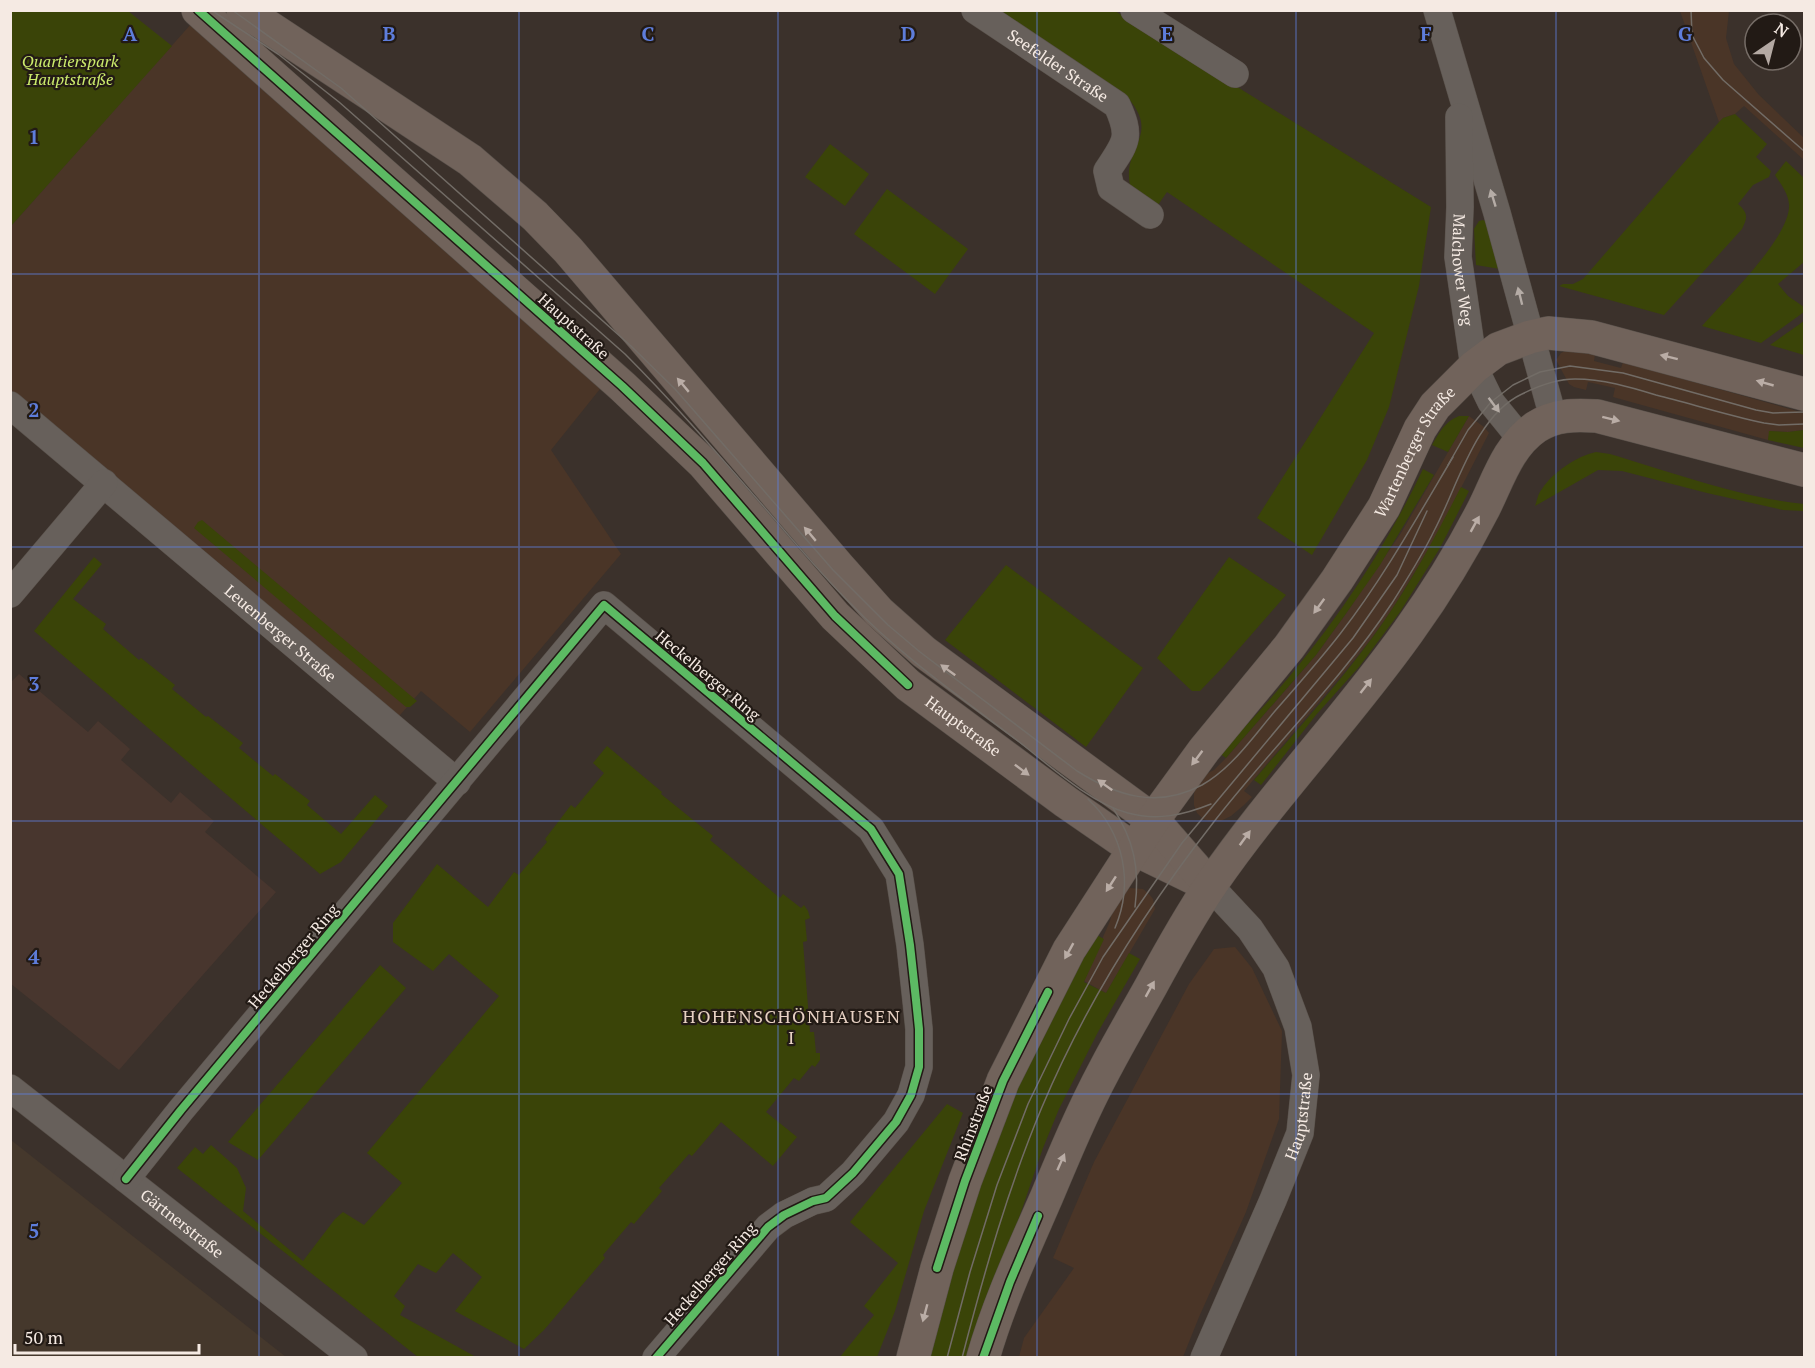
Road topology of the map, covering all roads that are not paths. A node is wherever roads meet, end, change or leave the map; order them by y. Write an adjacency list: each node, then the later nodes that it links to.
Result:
1 (243, 10): 9 (main road, Hauptstraße)
2 (975, 10): 8 (street, Seefelder Straße)
3 (1134, 10): 6 (street)
4 (1437, 10): 7 (street, Malchower Weg)
5 (206, 13): 11 (main road, Hauptstraße)
6 (1235, 74)
7 (1459, 84): 10 (street, Malchower Weg, one-way to 7); 12 (street, Malchower Weg)
8 (1150, 215)
9 (621, 313): 11 (main road); 21 (main road, Hauptstraße, one-way to 9)
10 (1530, 337): 12 (main road, Wartenberger Straße); 13 (main road, Wartenberger Straße, one-way to 10); 15 (street, Malchower Weg)
11 (584, 353): 22 (main road, Hauptstraße, one-way to 22)
12 (1474, 367): 16 (street, Malchower Weg, one-way to 16); 21 (main road, Wartenberger Straße, one-way to 21)
13 (1804, 394)
14 (10, 405): 18 (street, Leuenberger Straße)
15 (1553, 417): 16 (main road); 17 (main road, one-way to 17)
16 (1521, 439): 23 (main road, one-way to 16)
17 (1804, 470)
18 (104, 483): 19 (street); 20 (street, Leuenberger Straße)
19 (10, 594)
20 (457, 782): 25 (street, Heckelberger Ring); 27 (street, Heckelberger Ring)
21 (1153, 820): 22 (main road, Rhinstraße); 23 (main road, Hauptstraße)
22 (1134, 849): 23 (main road, Hauptstraße); 28 (main road, Rhinstraße, one-way to 28)
23 (1210, 886): 29 (main road, one-way to 23); 30 (street, Hauptstraße)
24 (10, 1088): 25 (street, Gärtnerstraße)
25 (126, 1179): 26 (street, Gärtnerstraße)
26 (354, 1358)
27 (656, 1358)
28 (913, 1358)
29 (983, 1358)
30 (1204, 1358)

